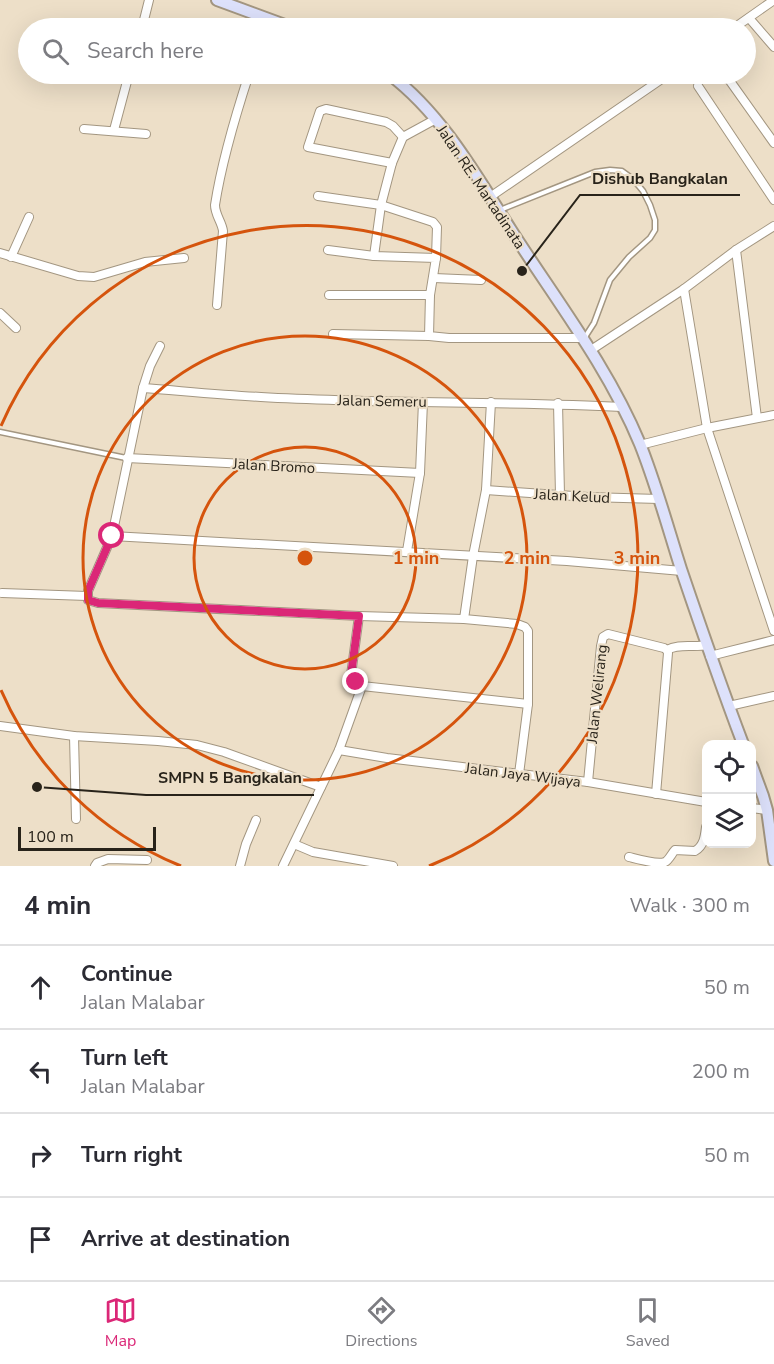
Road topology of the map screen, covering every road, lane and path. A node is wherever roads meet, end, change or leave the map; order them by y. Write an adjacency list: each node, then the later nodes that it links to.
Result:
1 (149, 0): 4 (street)
2 (217, 0): 5 (main road)
3 (774, 0): 6 (street)
4 (144, 18)
5 (254, 18)
6 (749, 18)
7 (756, 26): 8 (street)
8 (774, 47)
9 (126, 84): 17 (street)
10 (246, 84): 41 (street)
11 (403, 84): 15 (main road, Jalan RE. Martadinata)
12 (654, 84): 23 (street)
13 (732, 84): 20 (street)
14 (698, 86): 24 (street)
15 (436, 119): 19 (street); 23 (main road, Jalan RE. Martadinata)
16 (84, 129): 17 (street)
17 (114, 130): 18 (street)
18 (146, 134)
19 (403, 136): 21 (street); 21 (street)
20 (774, 143)
21 (392, 163): 25 (street)
22 (318, 196): 25 (street)
23 (490, 197): 26 (main road, Jalan RE. Martadinata)
24 (774, 200)
25 (381, 205): 32 (street); 35 (street)
26 (499, 211): 46 (main road, Jalan RE. Martadinata); 46 (lane)
27 (29, 217): 33 (street)
28 (774, 226): 30 (street)
29 (328, 250): 32 (street)
30 (736, 250): 38 (street); 55 (street)
31 (0, 254): 33 (street)
32 (374, 256): 35 (street)
33 (11, 257): 34 (street)
34 (184, 258)
35 (436, 258): 36 (street)
36 (434, 278): 37 (street); 40 (street)
37 (481, 280)
38 (684, 289): 48 (street); 56 (street)
39 (329, 295): 40 (street)
40 (430, 295): 45 (street)
41 (218, 305)
42 (0, 313): 43 (street)
43 (16, 328)
44 (333, 334): 45 (street)
45 (429, 336): 46 (street)
46 (584, 338): 48 (main road, Jalan RE. Martadinata)
47 (160, 346): 49 (street)
48 (591, 350): 53 (main road, Jalan RE. Martadinata)
49 (143, 388): 50 (street, Jalan Semeru); 59 (street)
50 (423, 402): 51 (street, Jalan Semeru); 60 (street)
51 (491, 402): 52 (street, Jalan Semeru); 61 (street)
52 (558, 403): 53 (street, Jalan Semeru); 62 (street)
53 (622, 407): 58 (main road, Jalan RE. Martadinata)
54 (774, 415): 55 (street)
55 (757, 418): 56 (street)
56 (706, 428): 58 (street); 72 (street)
57 (0, 432): 59 (lane)
58 (640, 445): 63 (main road, Jalan RE. Martadinata)
59 (127, 458): 60 (street, Jalan Bromo); 64 (street)
60 (420, 473): 65 (street)
61 (486, 490): 62 (street, Jalan Kelud); 66 (street)
62 (560, 495): 63 (street, Jalan Kelud)
63 (658, 499): 67 (main road, Jalan RE. Martadinata)
64 (112, 536): 65 (street); 69 (street)
65 (407, 551): 66 (street)
66 (473, 556): 67 (street); 71 (street)
67 (682, 571): 75 (main road, Jalan RE. Martadinata)
68 (2, 592): 69 (street)
69 (87, 596): 70 (street)
70 (359, 616): 71 (street); 76 (street)
71 (464, 619): 78 (street)
72 (774, 631)
73 (774, 640): 75 (street)
74 (667, 650): 75 (street); 86 (street, Jalan Welirang); 88 (street)
75 (708, 650): 79 (main road, Jalan RE. Martadinata)
76 (362, 686): 78 (street); 83 (street)
77 (774, 696): 79 (street)
78 (528, 704): 84 (street)
79 (729, 705): 82 (main road, Jalan RE. Martadinata)
80 (0, 726): 81 (street)
81 (74, 736): 87 (street); 92 (street)
82 (742, 740)
83 (339, 750): 84 (street, Jalan Jaya Wijaya); 87 (street)
84 (519, 774): 86 (street, Jalan Jaya Wijaya)
85 (756, 777): 91 (main road)
86 (588, 782): 88 (street, Jalan Jaya Wijaya)
87 (321, 787): 95 (street)
88 (656, 794): 89 (street, Jalan Jaya Wijaya)
89 (702, 801)
90 (756, 809): 91 (street)
91 (767, 810): 96 (main road)
92 (76, 819)
93 (256, 820): 101 (street)
94 (702, 843): 97 (street)
95 (294, 844): 102 (street); 103 (street)
96 (773, 845): 99 (main road)
97 (628, 857)
98 (147, 860): 100 (street)
99 (774, 861)
100 (95, 866)
101 (240, 866)
102 (284, 866)
103 (393, 866)

